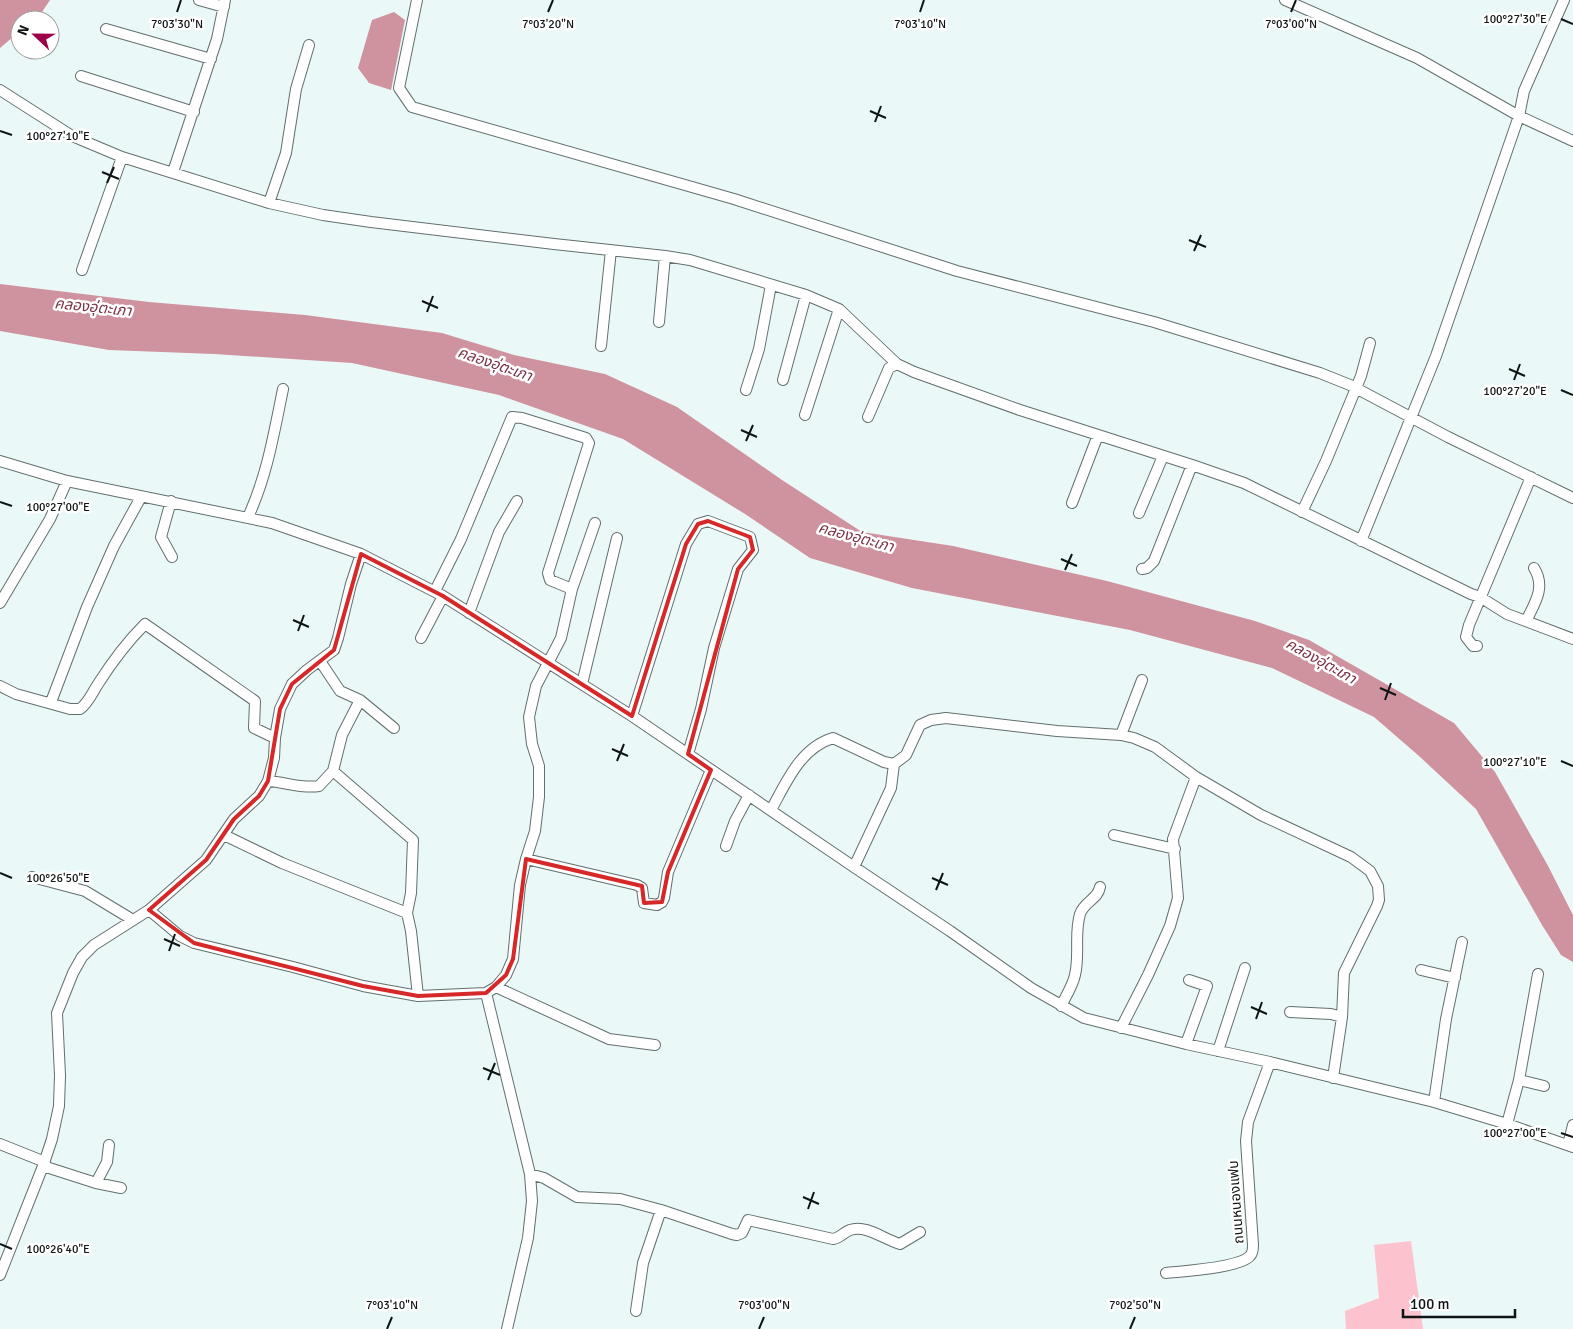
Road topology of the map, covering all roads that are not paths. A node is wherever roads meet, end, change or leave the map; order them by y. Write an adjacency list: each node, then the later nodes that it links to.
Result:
1 (199, 0): 5 (street)
2 (417, 0): 28 (street)
3 (1285, 0): 12 (street)
4 (1564, 0): 12 (street)
5 (224, 3): 8 (street)
6 (106, 29): 8 (street)
7 (309, 45): 16 (street)
8 (211, 59): 11 (street)
9 (81, 76): 11 (street)
10 (0, 90): 14 (street)
11 (194, 112): 15 (street)
12 (1520, 116): 13 (street); 33 (street)
13 (1573, 140)
14 (122, 157): 15 (street); 19 (street)
15 (173, 172): 16 (street)
16 (269, 203): 17 (street)
17 (611, 250): 18 (street); 25 (street)
18 (665, 256): 20 (street); 23 (street)
19 (82, 270)
20 (771, 285): 21 (street); 30 (street)
21 (806, 295): 22 (street); 27 (street)
22 (839, 309): 26 (street); 31 (street)
23 (659, 322)
24 (1370, 343): 28 (street)
25 (601, 346)
26 (897, 364): 32 (street); 34 (street)
27 (783, 380)
28 (1355, 387): 33 (street); 45 (street)
29 (283, 389): 47 (street)
30 (746, 390)
31 (805, 415)
32 (868, 417)
33 (1412, 417): 38 (street); 50 (street)
34 (1098, 435): 35 (street); 44 (street)
35 (1162, 456): 37 (street); 46 (street)
36 (0, 461): 39 (street)
37 (1192, 464): 45 (street); 54 (street)
38 (1530, 477): 41 (street); 57 (street)
39 (67, 481): 40 (street); 58 (street)
40 (142, 497): 43 (street); 70 (street)
41 (1573, 498)
42 (517, 501): 59 (street)
43 (171, 502): 47 (street); 52 (street)
44 (1072, 503)
45 (1302, 512): 50 (street)
46 (1140, 513)
47 (248, 517): 51 (street)
48 (595, 523): 55 (street)
49 (617, 538): 67 (street)
50 (1361, 541): 57 (street)
51 (361, 554): 56 (street); 64 (street)
52 (172, 557)
53 (1534, 568): 60 (street)
54 (1142, 569)
55 (572, 589): 56 (street); 65 (street)
56 (439, 594): 59 (street); 61 (street)
57 (1480, 597): 60 (street); 63 (street)
58 (0, 603)
59 (469, 612): 65 (street)
60 (1526, 622): 62 (street)
61 (421, 638)
62 (1573, 638)
63 (1477, 646)
64 (320, 661): 69 (street); 74 (street)
65 (547, 662): 67 (street); 87 (street)
66 (1142, 680): 73 (street)
67 (582, 684): 71 (street)
68 (0, 686): 70 (street)
69 (360, 700): 72 (street); 78 (street)
70 (50, 702): 74 (street)
71 (632, 716): 75 (street); 75 (street)
72 (394, 728)
73 (1121, 735): 76 (street); 79 (street)
74 (275, 738): 80 (street)
75 (688, 754): 77 (street)
76 (894, 764): 82 (street); 88 (street)
77 (712, 770): 81 (street); 87 (street)
78 (333, 772): 80 (street); 92 (street)
79 (1196, 777): 86 (street); 105 (street)
80 (268, 781): 83 (street)
81 (749, 795): 82 (street); 85 (street)
82 (771, 810): 88 (street)
83 (224, 835): 91 (street); 92 (street)
84 (1114, 835): 86 (street)
85 (726, 846)
86 (1175, 849): 106 (street)
87 (526, 859): 100 (street)
88 (854, 867): 103 (street)
89 (32, 877): 93 (street)
90 (1100, 887): 103 (street)
91 (149, 910): 93 (street); 102 (street)
92 (407, 913): 102 (street)
93 (133, 920): 120 (street)
94 (1462, 942): 98 (street)
95 (1245, 968): 109 (street)
96 (1421, 970): 98 (street)
97 (1538, 974): 112 (street)
98 (1455, 978): 114 (street)
99 (1189, 980): 107 (street)
100 (496, 987): 101 (street); 108 (street)
101 (486, 993): 102 (street); 121 (street)
102 (418, 996)
103 (1062, 1006): 106 (street)
104 (1290, 1012): 105 (street)
105 (1342, 1018): 111 (street)
106 (1121, 1028): 107 (street)
107 (1186, 1044): 109 (street)
108 (655, 1045)
109 (1218, 1051): 110 (street)
110 (1270, 1062): 111 (street); 126 (street, ถนนหนองแฟบ)
111 (1334, 1078): 114 (street)
112 (1519, 1080): 113 (street); 115 (street)
113 (1544, 1086)
114 (1434, 1102): 115 (street)
115 (1507, 1124): 119 (street)
116 (1573, 1125): 119 (street)
117 (0, 1144): 120 (street)
118 (109, 1145): 122 (street)
119 (1570, 1146)
120 (44, 1164): 122 (street); 127 (street)
121 (530, 1174): 124 (street); 129 (street)
122 (96, 1183): 123 (street)
123 (121, 1188)
124 (661, 1210): 125 (street); 128 (street)
125 (920, 1232)
126 (1166, 1273)
127 (0, 1275)
128 (636, 1311)
129 (507, 1329)

